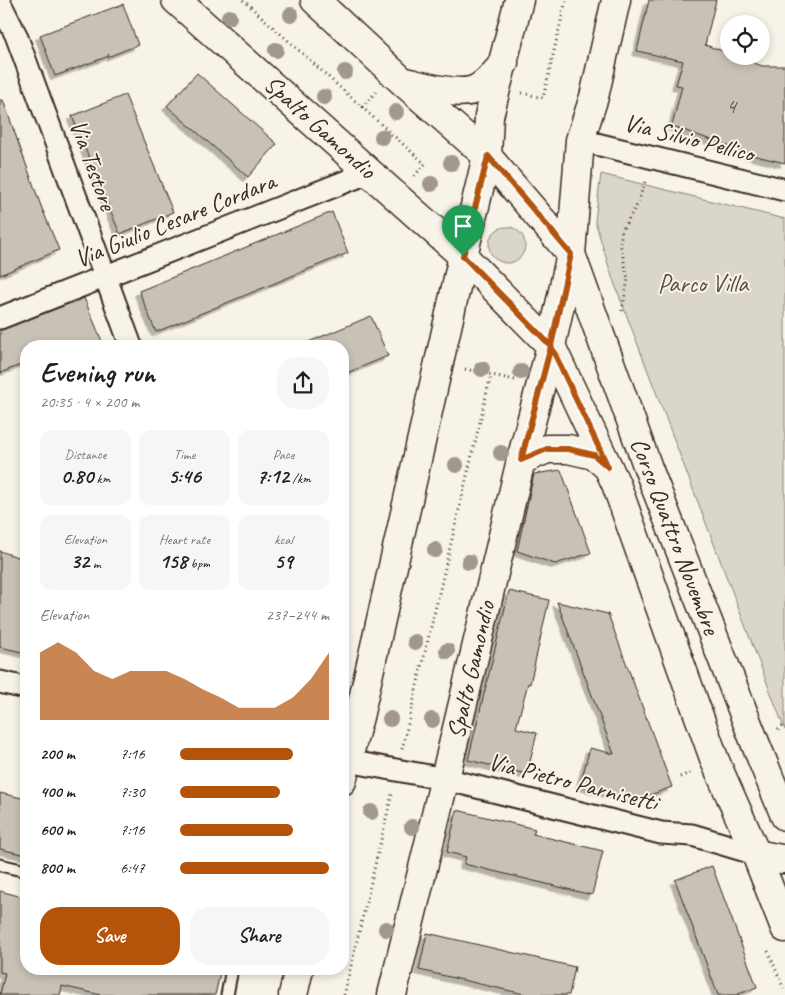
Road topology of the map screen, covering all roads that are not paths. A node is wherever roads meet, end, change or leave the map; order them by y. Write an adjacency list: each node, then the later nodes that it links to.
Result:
1 (176, 0): 10 (street, Spalto Gamondio)
2 (315, 0): 7 (street)
3 (519, 0): 6 (street)
4 (616, 0): 8 (street, Spalto Gamondio)
5 (0, 3): 14 (street, Via Testore)
6 (504, 63): 7 (street); 9 (street)
7 (402, 82): 9 (street)
8 (580, 140): 11 (street, Via Silvio Pellico); 12 (street, Spalto Gamondio)
9 (488, 156): 12 (street); 13 (street)
10 (370, 172): 13 (street, Spalto Gamondio); 14 (street, Via Giulio Cesare Cordara)
11 (785, 190)
12 (571, 254): 17 (street, Spalto Gamondio); 25 (street, Corso Quattro Novembre)
13 (463, 256): 17 (street, Spalto Gamondio); 22 (street)
14 (105, 278): 15 (street, Via Giulio Cesare Cordara); 16 (street, Via Testore)
15 (0, 318)
16 (129, 340)
17 (551, 346): 18 (street, Spalto Gamondio); 19 (street, Corso Quattro Novembre)
18 (521, 460): 19 (street); 24 (street, Spalto Gamondio)
19 (608, 467): 26 (street, Corso Quattro Novembre)
20 (0, 682): 21 (street)
21 (20, 687)
22 (349, 750)
23 (349, 767): 24 (street, Via Pietro Parnisetti)
24 (445, 779): 26 (street, Via Pietro Parnisetti); 35 (street, Spalto Gamondio)
25 (785, 816)
26 (756, 854): 27 (street); 30 (street, Corso Quattro Novembre)
27 (785, 858)
28 (0, 865): 29 (lane)
29 (20, 870)
30 (785, 928)
31 (231, 975): 33 (lane)
32 (298, 975): 34 (street)
33 (226, 995)
34 (293, 995)
35 (392, 995)

